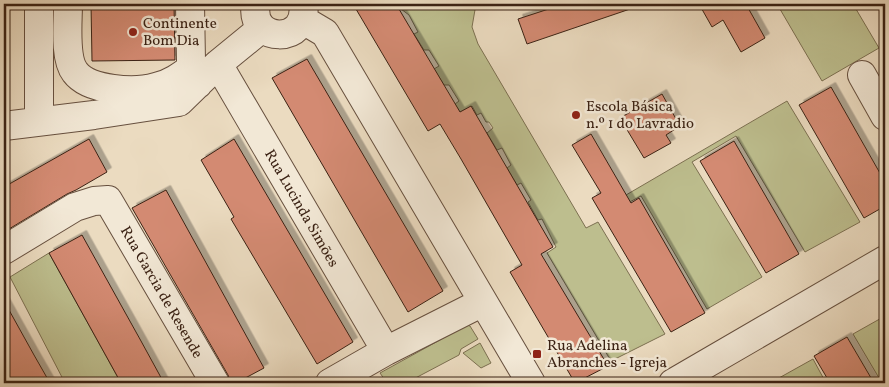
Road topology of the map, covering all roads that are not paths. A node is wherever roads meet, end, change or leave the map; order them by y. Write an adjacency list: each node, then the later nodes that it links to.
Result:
1 (39, 4): 9 (street)
2 (68, 4): 6 (street)
3 (193, 9): 6 (street)
4 (303, 12): 5 (street); 13 (street)
5 (259, 16): 6 (street)
6 (203, 72): 9 (street); 14 (street, Rua Lucinda Simões)
7 (862, 76): 8 (street)
8 (885, 116)
9 (39, 121): 10 (street)
10 (4, 126)
11 (4, 250): 15 (street, Rua Garcia de Resende)
12 (885, 260): 18 (street)
13 (483, 302): 14 (street); 17 (street)
14 (386, 351): 16 (street)
15 (215, 383)
16 (330, 383)
17 (531, 383)
18 (673, 383)

